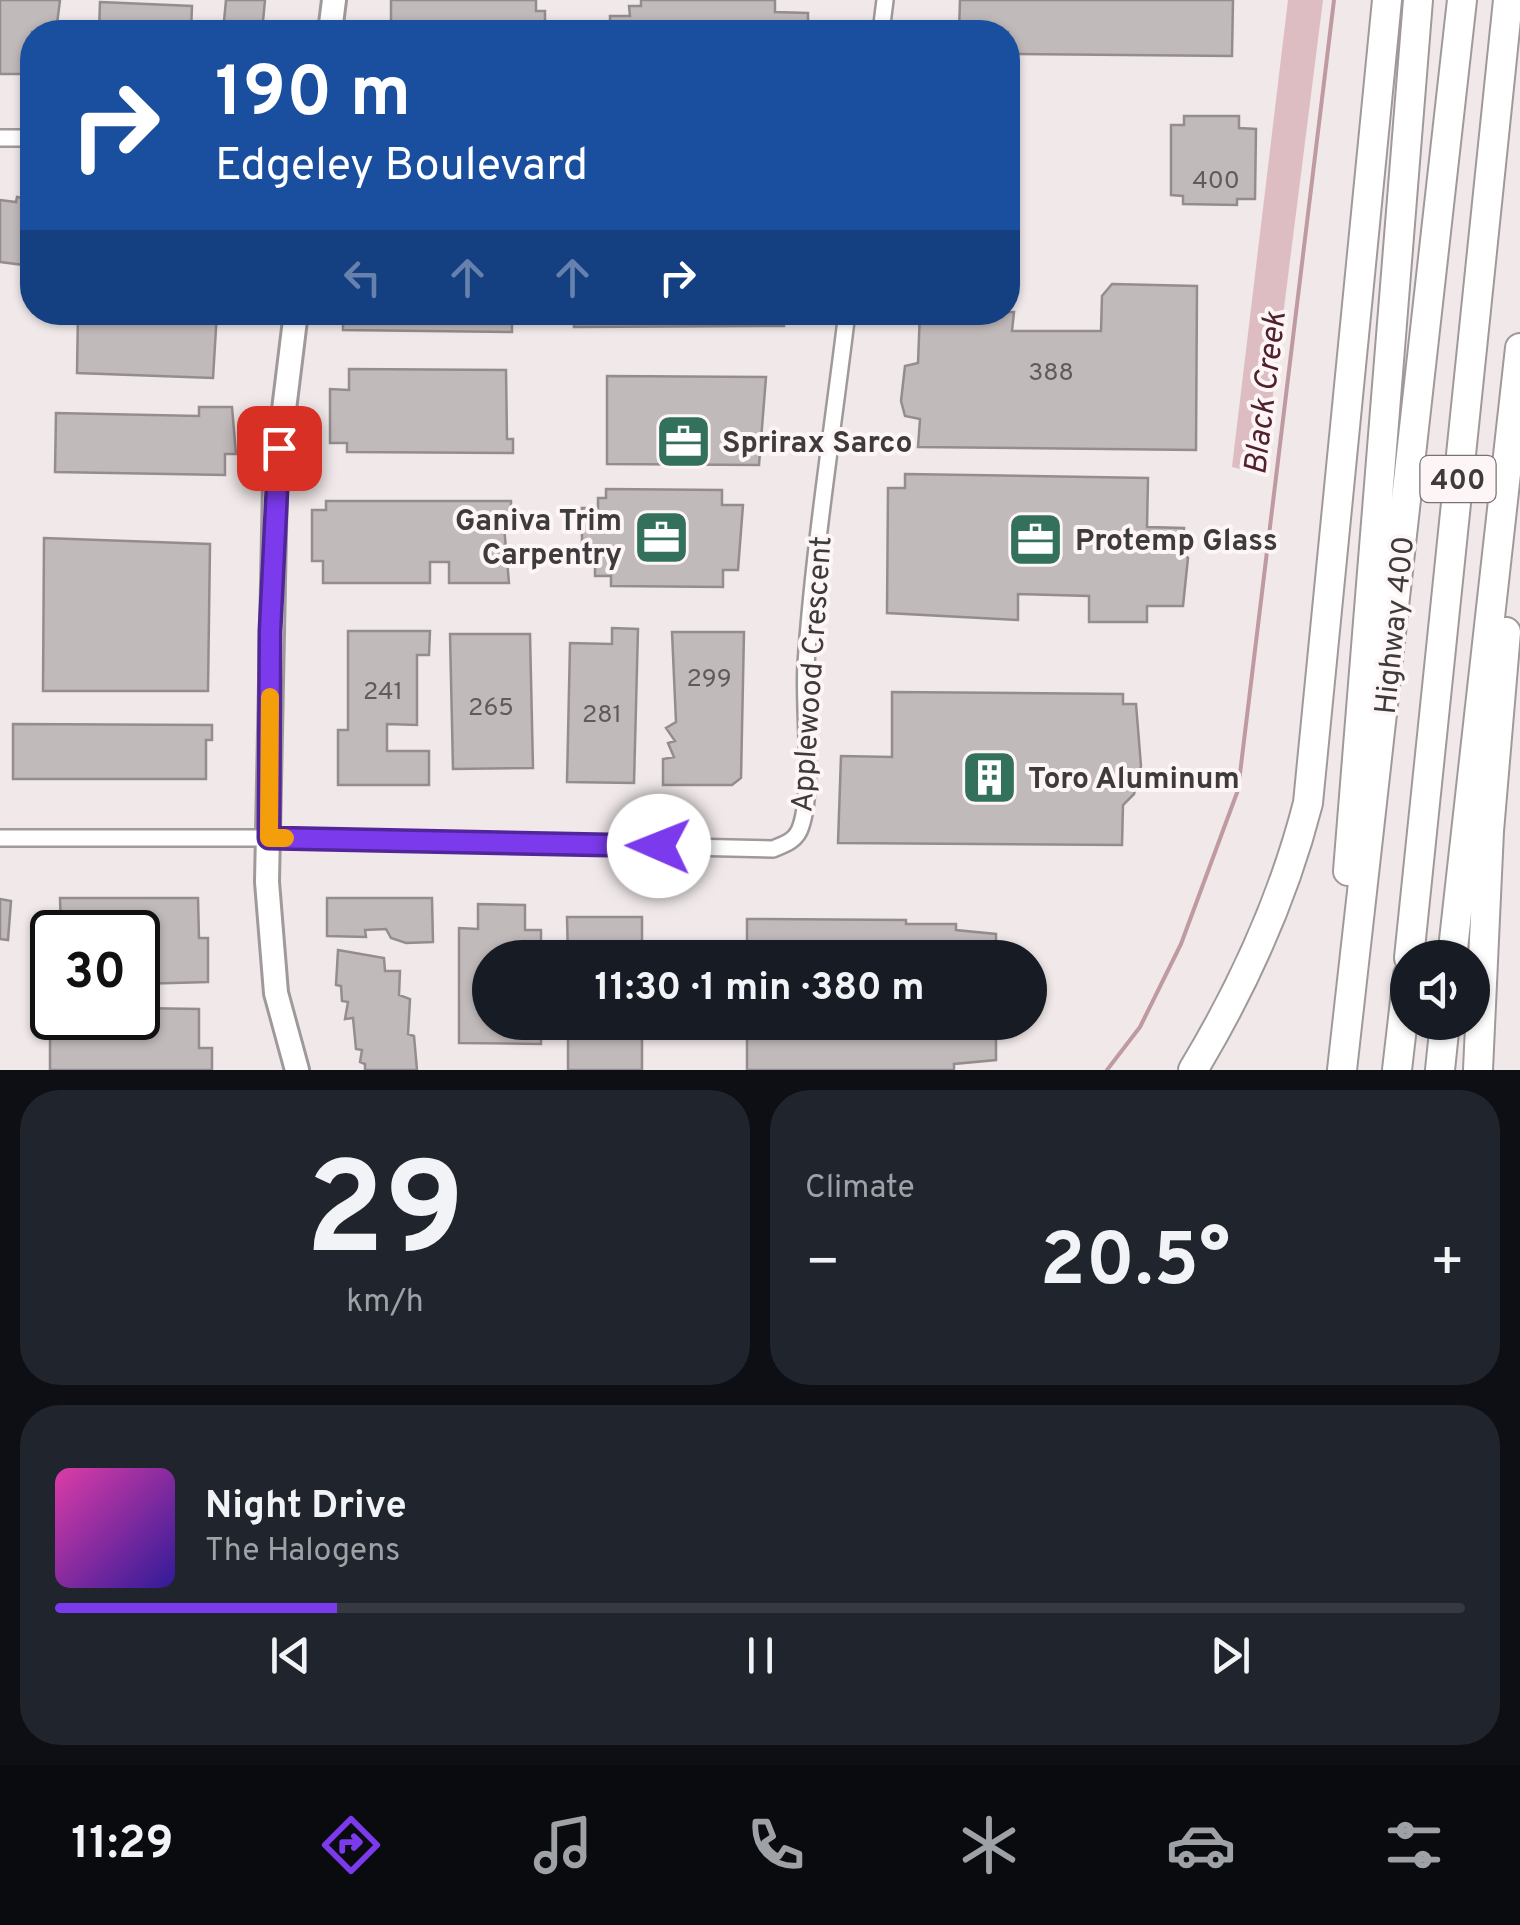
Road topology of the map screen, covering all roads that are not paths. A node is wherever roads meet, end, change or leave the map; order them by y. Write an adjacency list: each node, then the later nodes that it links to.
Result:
1 (1386, 0): 17 (highway)
2 (1418, 0): 13 (highway)
3 (1462, 0): 13 (highway, Highway 400 / 400)
4 (1508, 0): 11 (highway, Highway 400 / 400)
5 (294, 325): 10 (street)
6 (846, 325): 10 (street, Applewood Crescent)
7 (1520, 348): 8 (highway)
8 (1502, 522): 12 (highway); 21 (highway)
9 (0, 838): 10 (street, Applewood Crescent)
10 (269, 838): 16 (street)
11 (1412, 940)
12 (1454, 940)
13 (1348, 1017): 18 (highway, Highway 400 / 400)
14 (1400, 1040): 19 (highway)
15 (1443, 1040): 20 (highway)
16 (297, 1070)
17 (1193, 1070)
18 (1342, 1070)
19 (1397, 1070)
20 (1440, 1070)
21 (1478, 1070)

